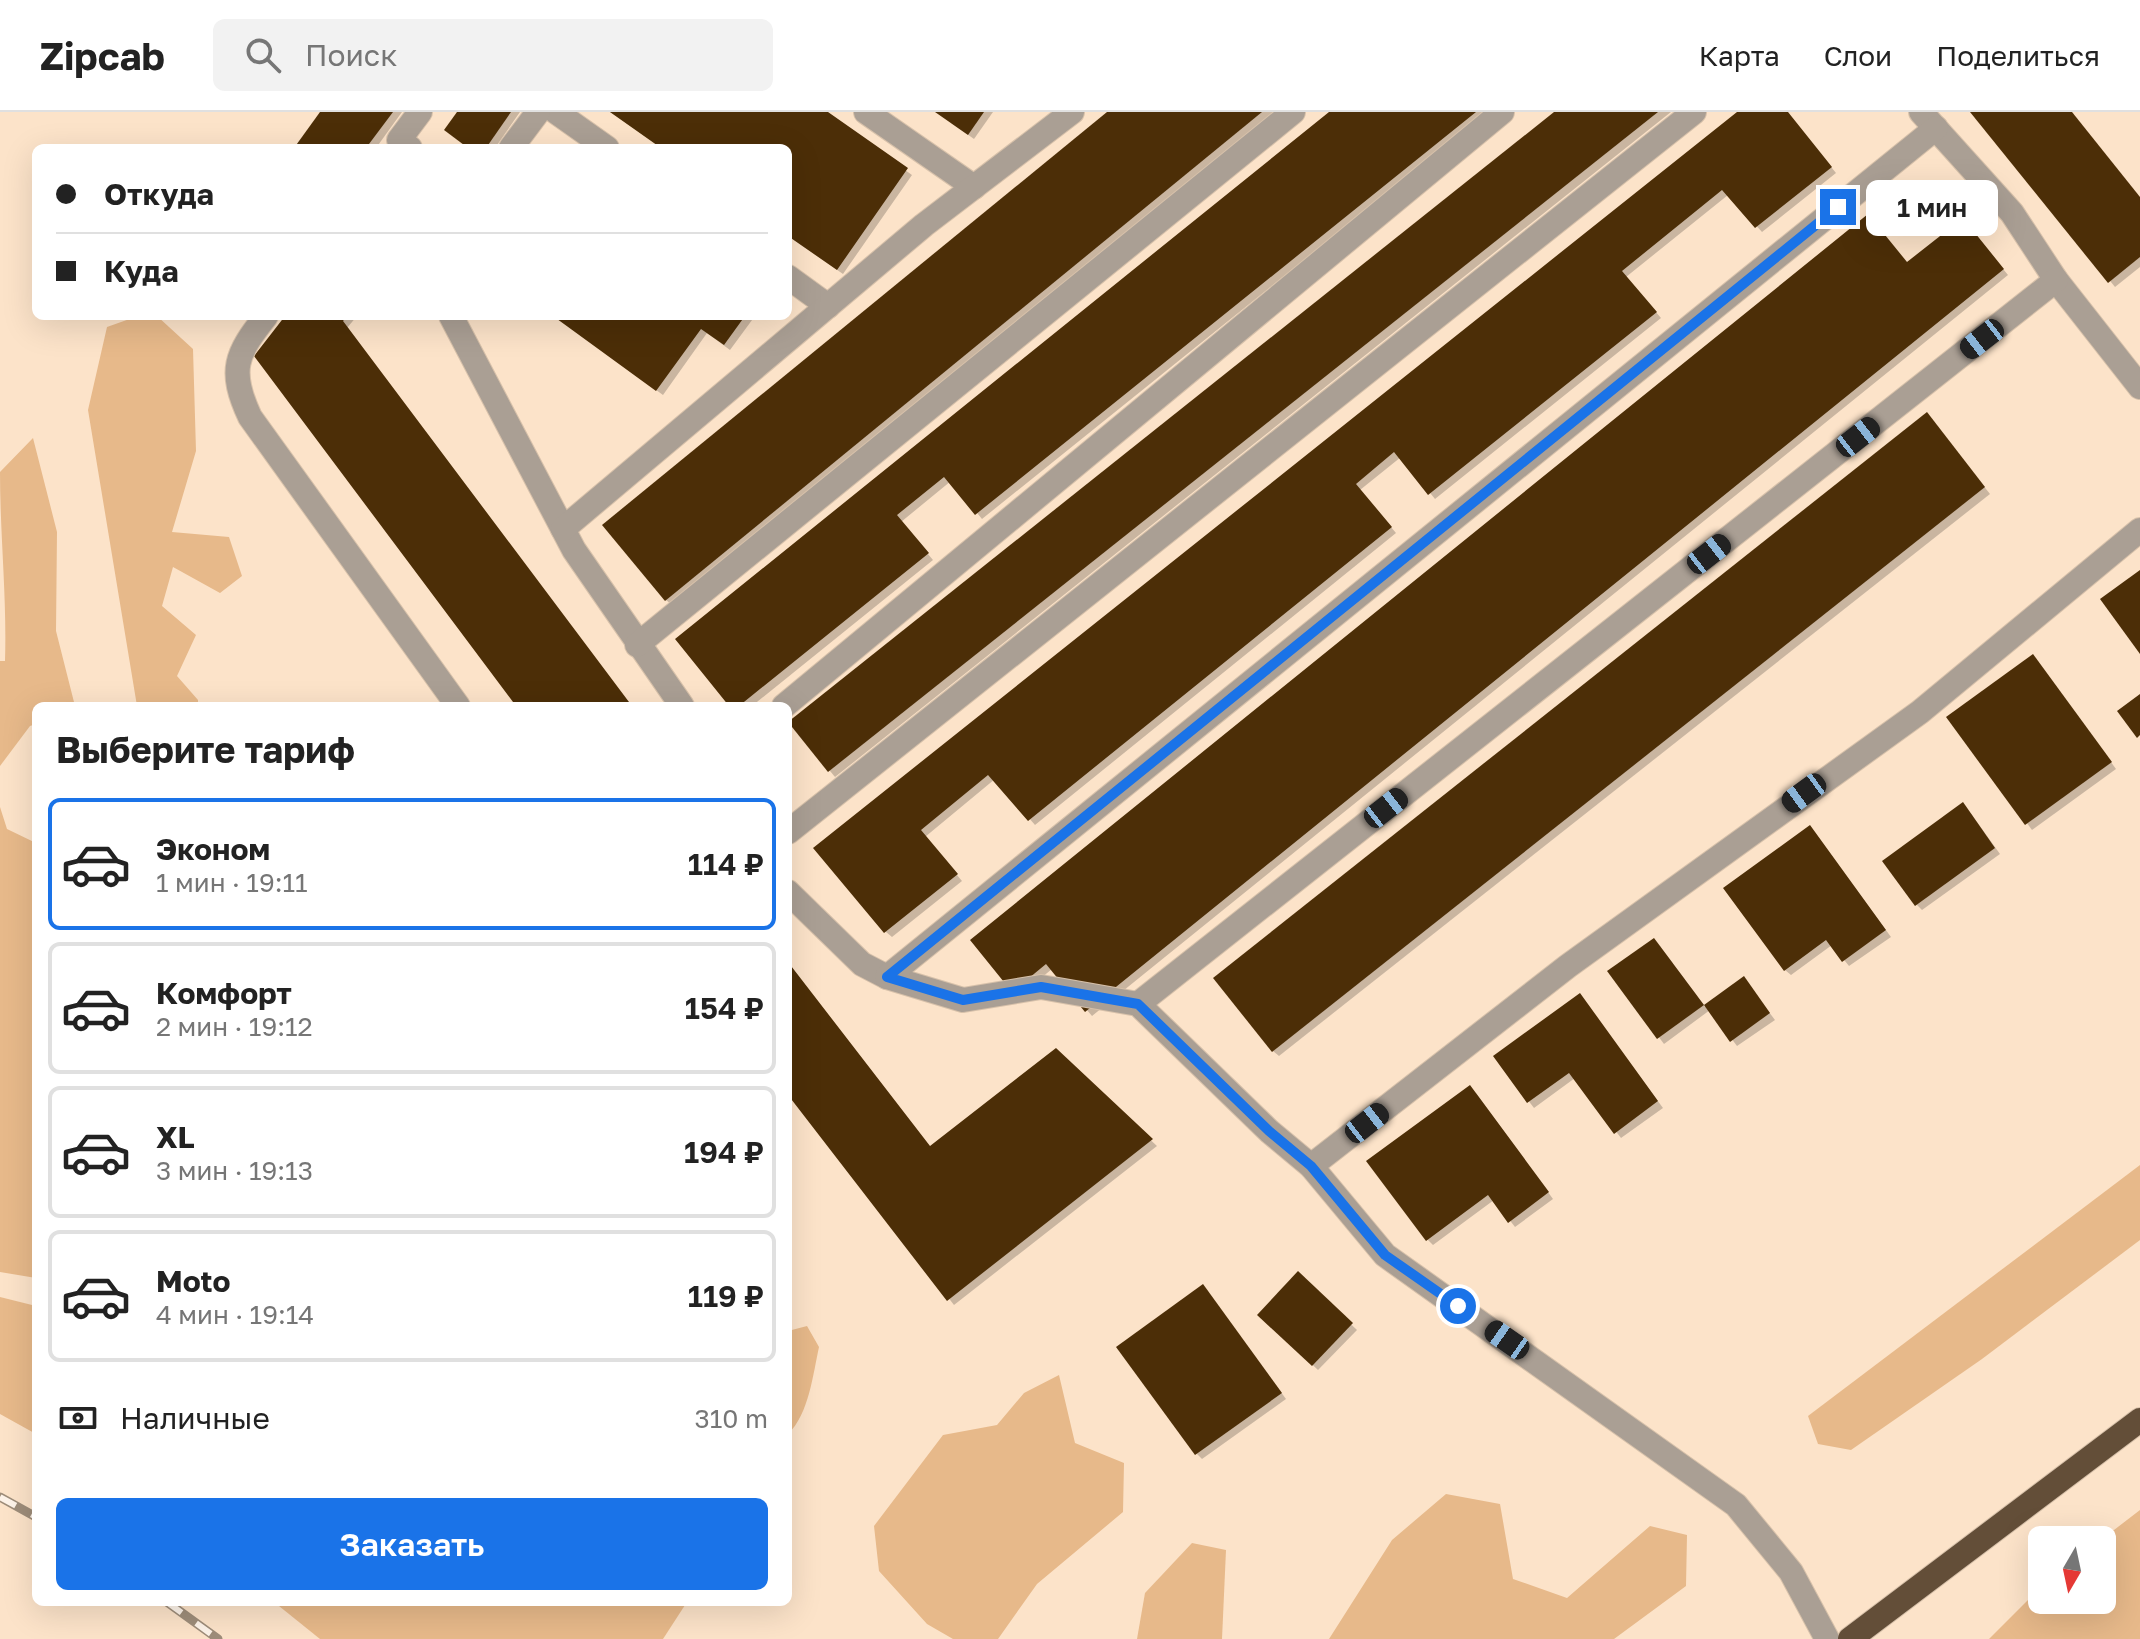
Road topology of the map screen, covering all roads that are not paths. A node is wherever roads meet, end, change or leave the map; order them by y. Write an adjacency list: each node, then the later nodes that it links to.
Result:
1 (420, 112): 10 (lane)
2 (538, 112): 11 (lane)
3 (556, 112): 12 (lane)
4 (866, 112): 13 (lane)
5 (1072, 112): 13 (lane)
6 (1293, 112): 22 (lane)
7 (1502, 112): 25 (lane)
8 (1694, 112): 26 (lane)
9 (1928, 120): 15 (lane); 28 (lane)
10 (402, 144)
11 (514, 144)
12 (601, 144)
13 (974, 187): 16 (lane)
14 (792, 280): 16 (lane)
15 (2056, 280): 19 (lane); 29 (lane)
16 (828, 306): 20 (lane)
17 (263, 320): 23 (lane)
18 (453, 320): 20 (lane)
19 (2140, 387)
20 (563, 529): 22 (lane)
21 (2140, 530): 30 (lane)
22 (637, 645): 24 (lane)
23 (455, 702)
24 (679, 702)
25 (789, 702)
26 (792, 829)
27 (792, 897): 28 (lane)
28 (887, 977): 29 (lane)
29 (1138, 1004): 30 (lane)
30 (1311, 1166): 32 (lane)
31 (2140, 1420): 33 (highway)
32 (1827, 1639)
33 (1850, 1639)

